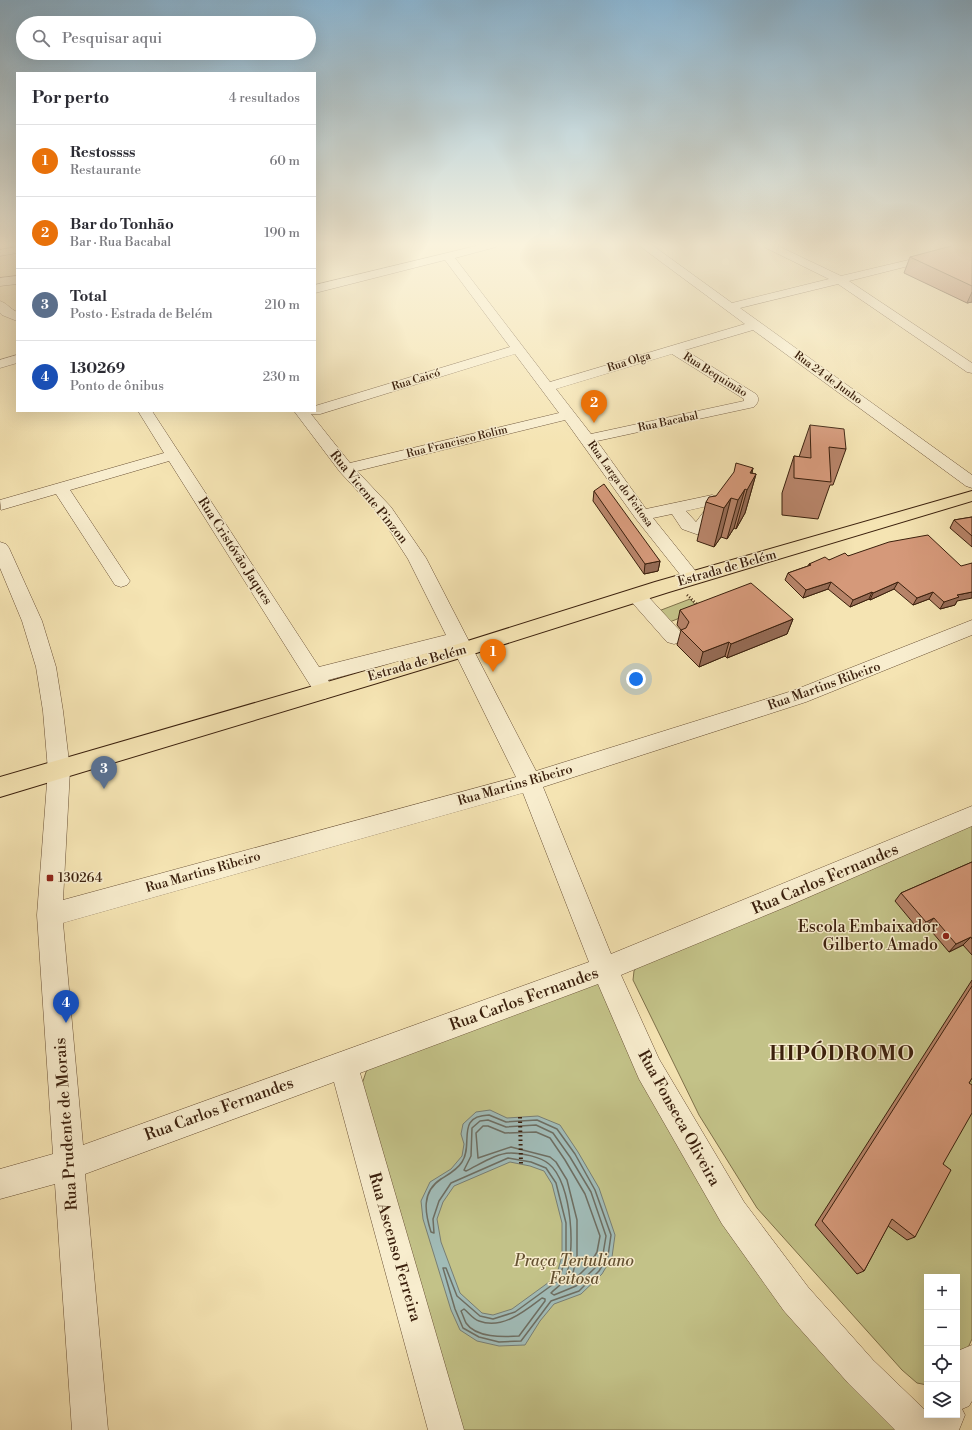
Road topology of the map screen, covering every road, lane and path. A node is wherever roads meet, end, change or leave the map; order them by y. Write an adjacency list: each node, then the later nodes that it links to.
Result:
1 (490, 312): 5 (street, Rua Larga do Feitosa)
2 (737, 312): 4 (street, Rua 24 de Junho)
3 (887, 312): 9 (street)
4 (756, 325): 6 (street, Rua Olga); 19 (street, Rua 24 de Junho)
5 (518, 349): 10 (street, Rua Larga do Feitosa); 12 (street, Rua Caicó)
6 (673, 349): 10 (street, Rua Olga); 11 (street, Rua Bequimão)
7 (16, 359): 8 (street)
8 (0, 364)
9 (972, 369)
10 (548, 387): 15 (street, Rua Larga do Feitosa)
11 (749, 404): 16 (street, Rua Bacabal)
12 (316, 410)
13 (146, 412): 17 (street, Rua Cristóvão Jaques)
14 (308, 412): 18 (street, Rua Vicente Pinzon)
15 (569, 415): 16 (street, Rua Larga do Feitosa); 18 (street, Rua Francisco Rolim)
16 (587, 439): 24 (street, Rua Larga do Feitosa)
17 (173, 455): 20 (street); 33 (street, Rua Cristóvão Jaques)
18 (346, 469): 32 (street, Rua Vicente Pinzon)
19 (972, 484)
20 (60, 488): 22 (street); 26 (street)
21 (972, 496): 27 (main road, Estrada de Belém)
22 (1, 505)
23 (676, 508): 24 (street)
24 (642, 515): 27 (street, Rua Larga do Feitosa)
25 (0, 548): 34 (street, Rua Prudente de Morais)
26 (121, 581)
27 (684, 581): 28 (main road, Estrada de Belém); 29 (path)
28 (636, 595): 31 (street); 32 (main road, Estrada de Belém)
29 (702, 610)
30 (972, 627): 35 (street, Rua Martins Ribeiro)
31 (674, 637)
32 (460, 644): 33 (main road, Estrada de Belém); 35 (street, Rua Fonseca Oliveira)
33 (320, 684): 34 (main road, Estrada de Belém)
34 (59, 770): 36 (main road, Estrada de Belém); 38 (street, Rua Prudente de Morais)
35 (530, 782): 38 (street, Rua Martins Ribeiro); 39 (street, Rua Fonseca Oliveira)
36 (0, 787)
37 (972, 816): 39 (street, Rua Carlos Fernandes)
38 (50, 915): 43 (street, Rua Prudente de Morais)
39 (605, 969): 40 (street, Rua Carlos Fernandes); 50 (street, Rua Fonseca Oliveira)
40 (343, 1064): 43 (street, Rua Carlos Fernandes); 49 (street, Rua Ascenso Ferreira)
41 (520, 1117): 42 (path)
42 (522, 1164)
43 (69, 1165): 44 (street, Rua Carlos Fernandes); 48 (street, Rua Prudente de Morais)
44 (0, 1184)
45 (972, 1362): 46 (street)
46 (960, 1388)
47 (946, 1418): 51 (street)
48 (90, 1430)
49 (446, 1430)
50 (920, 1430)
51 (940, 1430)

